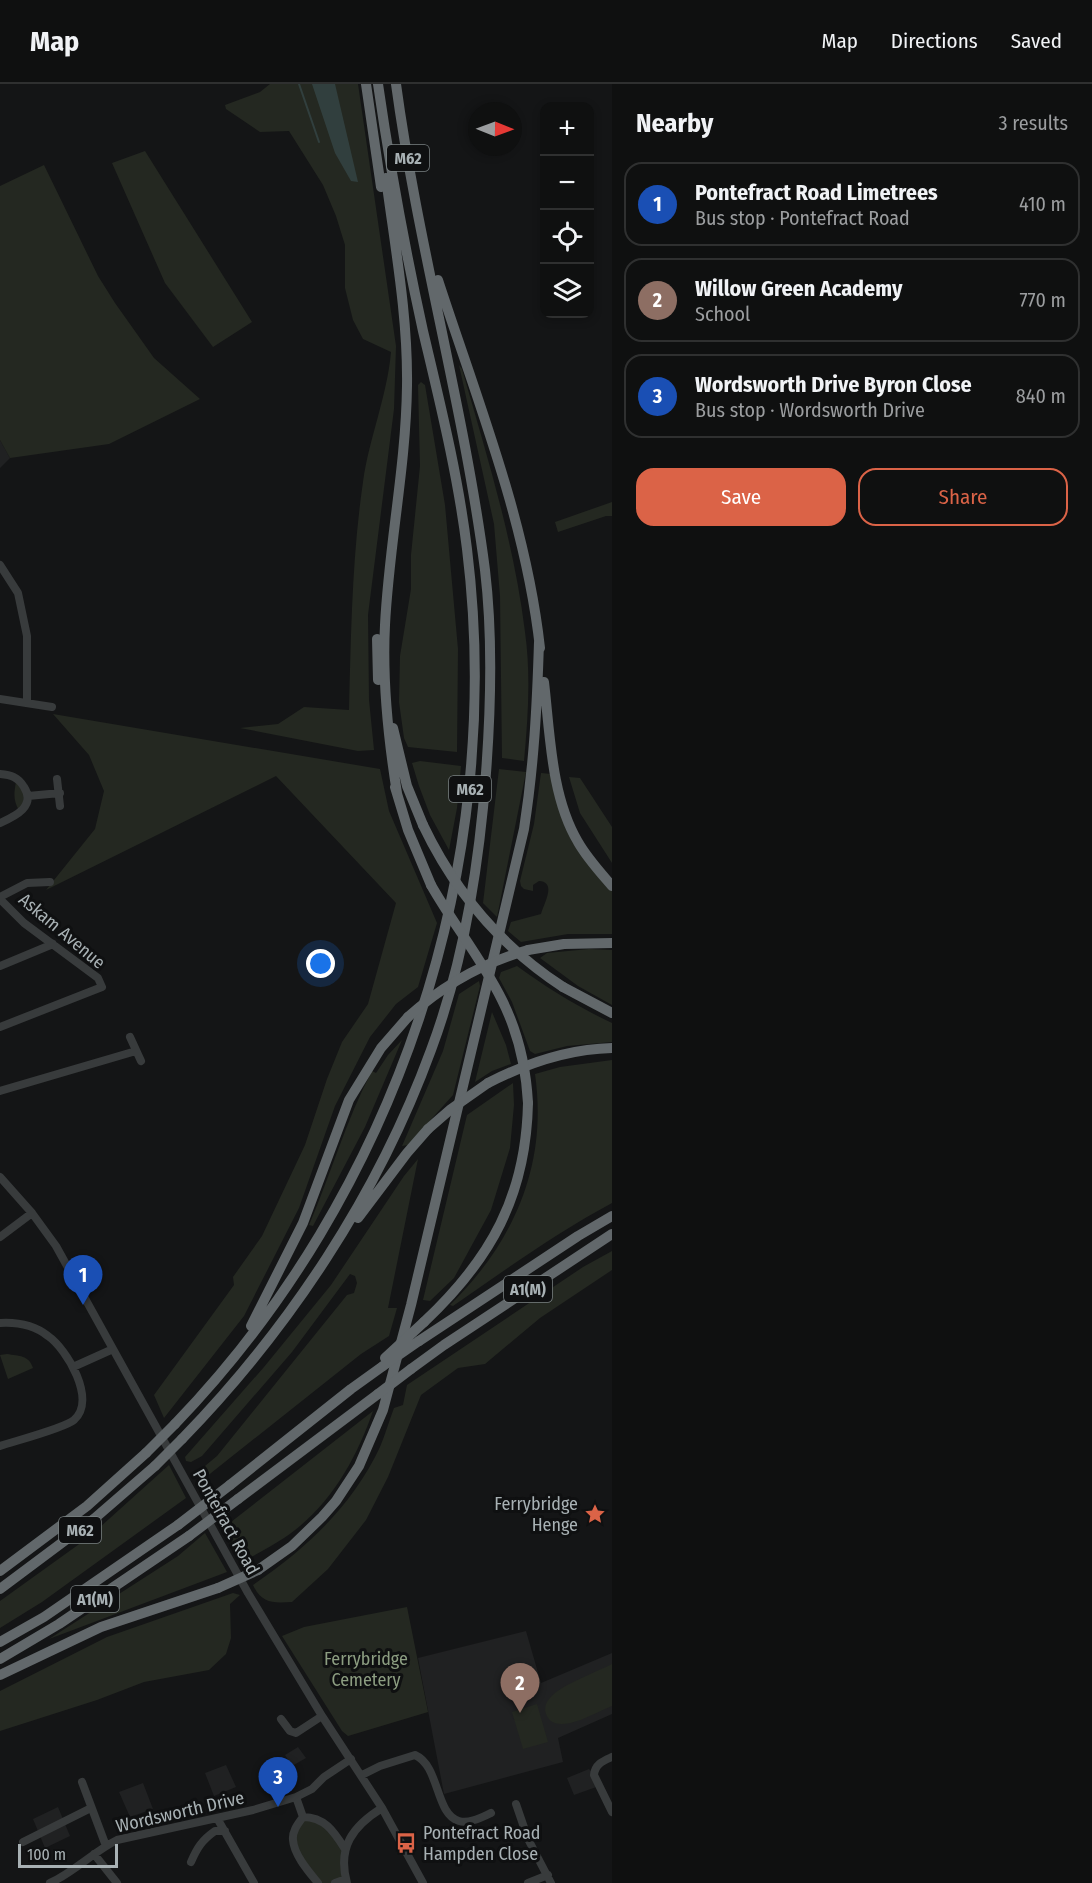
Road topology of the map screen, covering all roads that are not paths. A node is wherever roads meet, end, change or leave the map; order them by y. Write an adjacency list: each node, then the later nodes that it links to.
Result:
1 (366, 84): 5 (highway)
2 (376, 84): 5 (highway); 43 (highway, M62)
3 (396, 84): 4 (highway, M62)
4 (422, 231): 8 (highway); 38 (highway, M62)
5 (399, 276): 6 (highway)
6 (402, 451): 9 (highway); 16 (highway)
7 (0, 565): 11 (street)
8 (539, 642): 21 (highway); 49 (highway, bridge)
9 (384, 663): 16 (highway); 26 (highway, bridge)
10 (0, 699): 11 (street)
11 (27, 703): 12 (street)
12 (52, 707)
13 (0, 774): 17 (street)
14 (57, 779): 15 (street)
15 (60, 793): 17 (street); 18 (street)
16 (396, 793): 41 (highway, bridge)
17 (28, 796): 19 (street)
18 (60, 806)
19 (0, 823)
20 (50, 882): 22 (street)
21 (612, 885)
22 (0, 898): 24 (street, Askam Avenue)
23 (612, 943): 43 (highway, bridge)
24 (53, 944): 25 (street); 27 (street, Askam Avenue)
25 (0, 966)
26 (612, 1013)
27 (0, 1027)
28 (130, 1037): 30 (street)
29 (612, 1048): 38 (highway, bridge)
30 (136, 1051): 31 (street); 32 (street)
31 (141, 1061)
32 (0, 1091)
33 (0, 1177): 34 (street, Pontefract Road)
34 (32, 1213): 37 (street); 40 (street, Pontefract Road)
35 (612, 1216): 41 (highway, A1(M), bridge)
36 (612, 1234): 48 (highway, A1(M), bridge)
37 (0, 1237)
38 (314, 1275): 46 (highway, M62, bridge)
39 (0, 1323): 42 (street)
40 (113, 1349): 42 (street); 50 (street, Pontefract Road)
41 (384, 1362): 47 (highway, A1(M), bridge)
42 (73, 1367): 44 (street)
43 (224, 1370): 45 (highway, M62, bridge)
44 (0, 1446)
45 (0, 1571)
46 (0, 1589)
47 (0, 1642)
48 (0, 1659)
49 (0, 1675)
50 (322, 1716): 51 (street); 53 (street, Pontefract Road)
51 (281, 1719)
52 (612, 1757): 60 (street)
53 (351, 1760): 54 (street, Pontefract Road); 56 (street, Wordsworth Drive)
54 (362, 1775): 59 (street, Pontefract Road); 61 (street)
55 (82, 1782): 58 (street)
56 (296, 1797): 62 (street); 63 (street, Wordsworth Drive)
57 (516, 1804): 70 (street)
58 (91, 1808): 65 (street); 66 (street)
59 (382, 1808): 67 (street); 77 (street, Pontefract Road)
60 (612, 1812)
61 (491, 1813)
62 (303, 1817): 67 (street); 75 (street)
63 (217, 1818): 64 (street); 66 (street, Wordsworth Drive)
64 (225, 1832): 69 (street); 72 (street)
65 (23, 1842)
66 (106, 1846): 68 (street, Wordsworth Drive)
67 (345, 1849): 71 (street)
68 (94, 1854): 73 (street, Wordsworth Drive); 74 (street)
69 (191, 1862)
70 (550, 1879): 78 (street)
71 (347, 1881): 76 (street)
72 (251, 1882)
73 (50, 1883)
74 (117, 1883)
75 (318, 1883)
76 (335, 1883)
77 (423, 1883)
78 (528, 1883)

